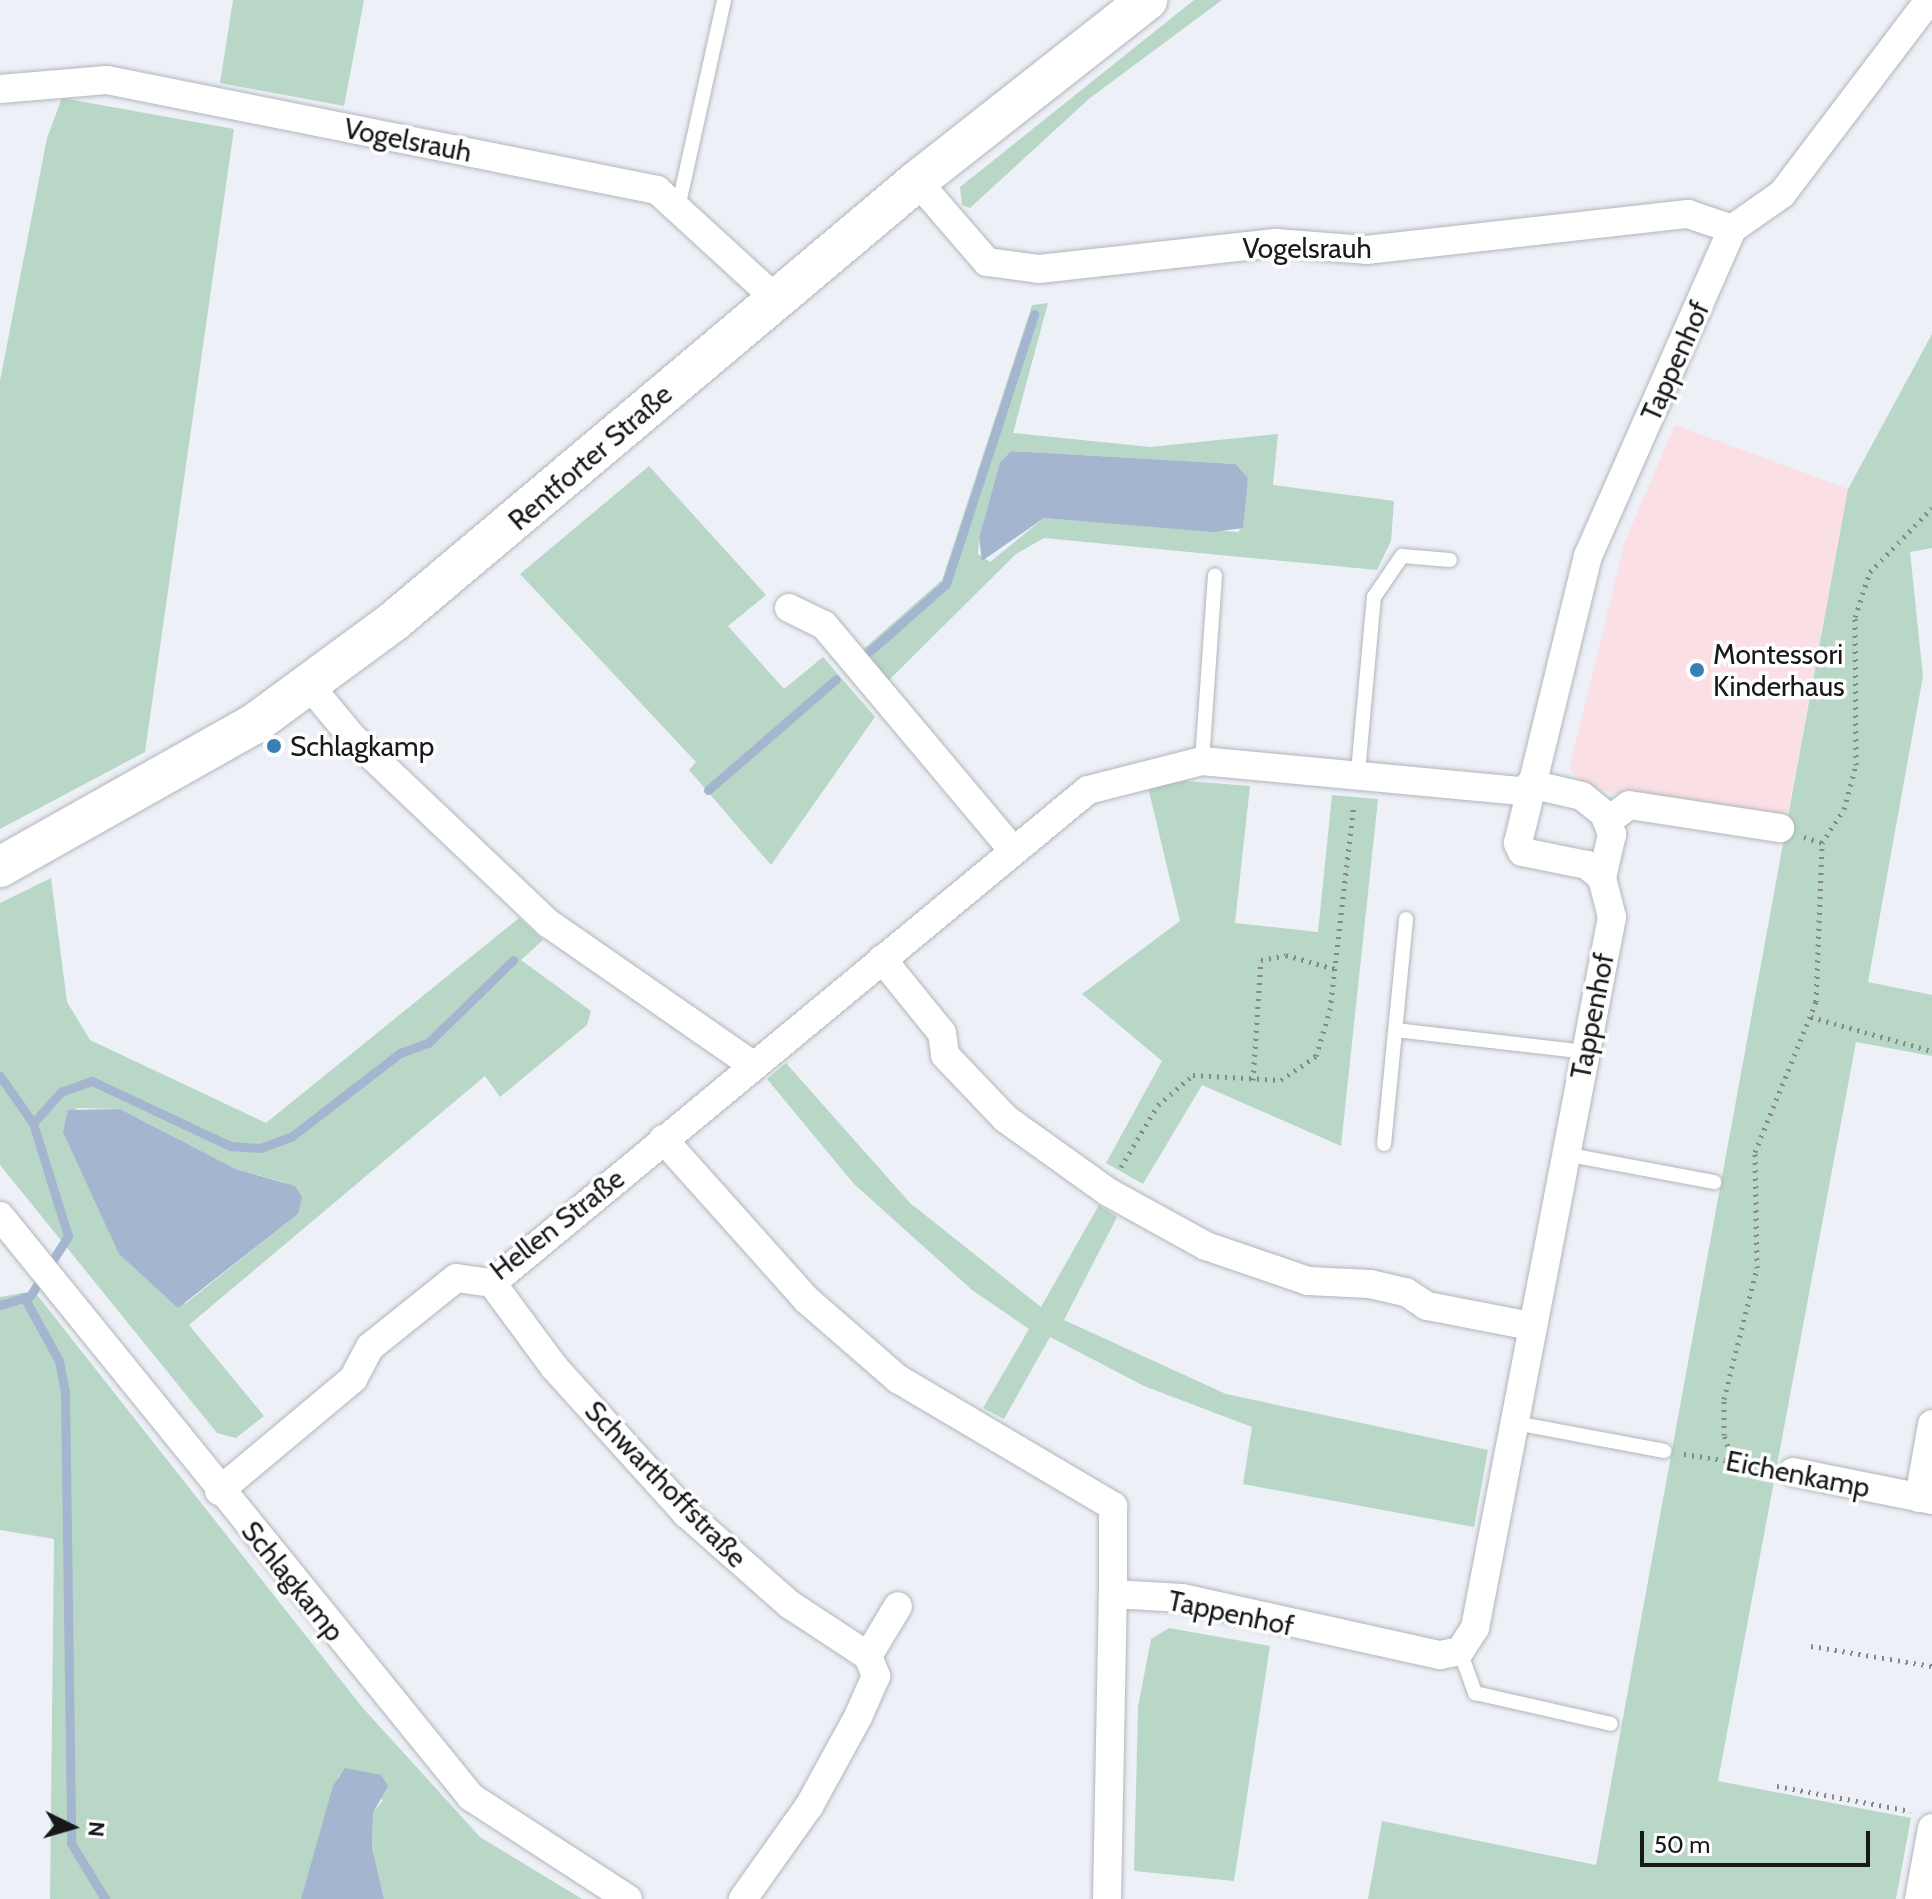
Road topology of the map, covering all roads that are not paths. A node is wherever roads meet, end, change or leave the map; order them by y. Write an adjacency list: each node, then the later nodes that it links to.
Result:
1 (724, 0): 6 (lane)
2 (1147, 0): 5 (main road, Rentforter Straße)
3 (1929, 0): 7 (street)
4 (0, 89): 6 (street, Vogelsrauh)
5 (917, 181): 7 (street, Vogelsrauh); 8 (main road, Rentforter Straße)
6 (678, 209): 8 (street, Vogelsrauh)
7 (1732, 229): 15 (street, Tappenhof)
8 (775, 298): 12 (main road, Rentforter Straße)
9 (1450, 560): 14 (lane)
10 (1215, 575): 13 (lane)
11 (789, 608): 18 (street)
12 (309, 685): 19 (main road, Rentforter Straße); 25 (street)
13 (1202, 761): 14 (street, Hellen Straße); 18 (street, Hellen Straße)
14 (1358, 772): 15 (street, Hellen Straße)
15 (1529, 788): 16 (street); 20 (street, Tappenhof)
16 (1608, 821): 17 (street); 20 (street, Tappenhof)
17 (1780, 828)
18 (1011, 848): 22 (street, Hellen Straße)
19 (0, 867)
20 (1602, 878): 24 (street, Tappenhof)
21 (1406, 919): 23 (lane)
22 (882, 959): 25 (street, Hellen Straße); 32 (street)
23 (1396, 1030): 24 (lane); 27 (lane)
24 (1585, 1052): 28 (street, Tappenhof)
25 (752, 1065): 26 (street, Hellen Straße)
26 (663, 1139): 31 (street, Hellen Straße); 39 (street)
27 (1384, 1144)
28 (1564, 1154): 29 (lane); 32 (street, Tappenhof)
29 (1714, 1182)
30 (0, 1216): 37 (street, Schlagkamp)
31 (492, 1283): 37 (street, Hellen Straße); 42 (street, Schwarthoffstraße)
32 (1531, 1326): 33 (street, Tappenhof)
33 (1515, 1423): 35 (lane); 41 (street, Tappenhof)
34 (1932, 1424): 38 (street)
35 (1664, 1451)
36 (1793, 1472): 38 (street, Eichenkamp)
37 (219, 1491): 45 (street, Schlagkamp)
38 (1925, 1499)
39 (1113, 1594): 41 (street, Tappenhof); 47 (street)
40 (898, 1606): 42 (street)
41 (1460, 1651): 43 (lane)
42 (868, 1656): 46 (street)
43 (1611, 1724)
44 (1927, 1836): 48 (street)
45 (628, 1899)
46 (743, 1899)
47 (1107, 1899)
48 (1919, 1899)

